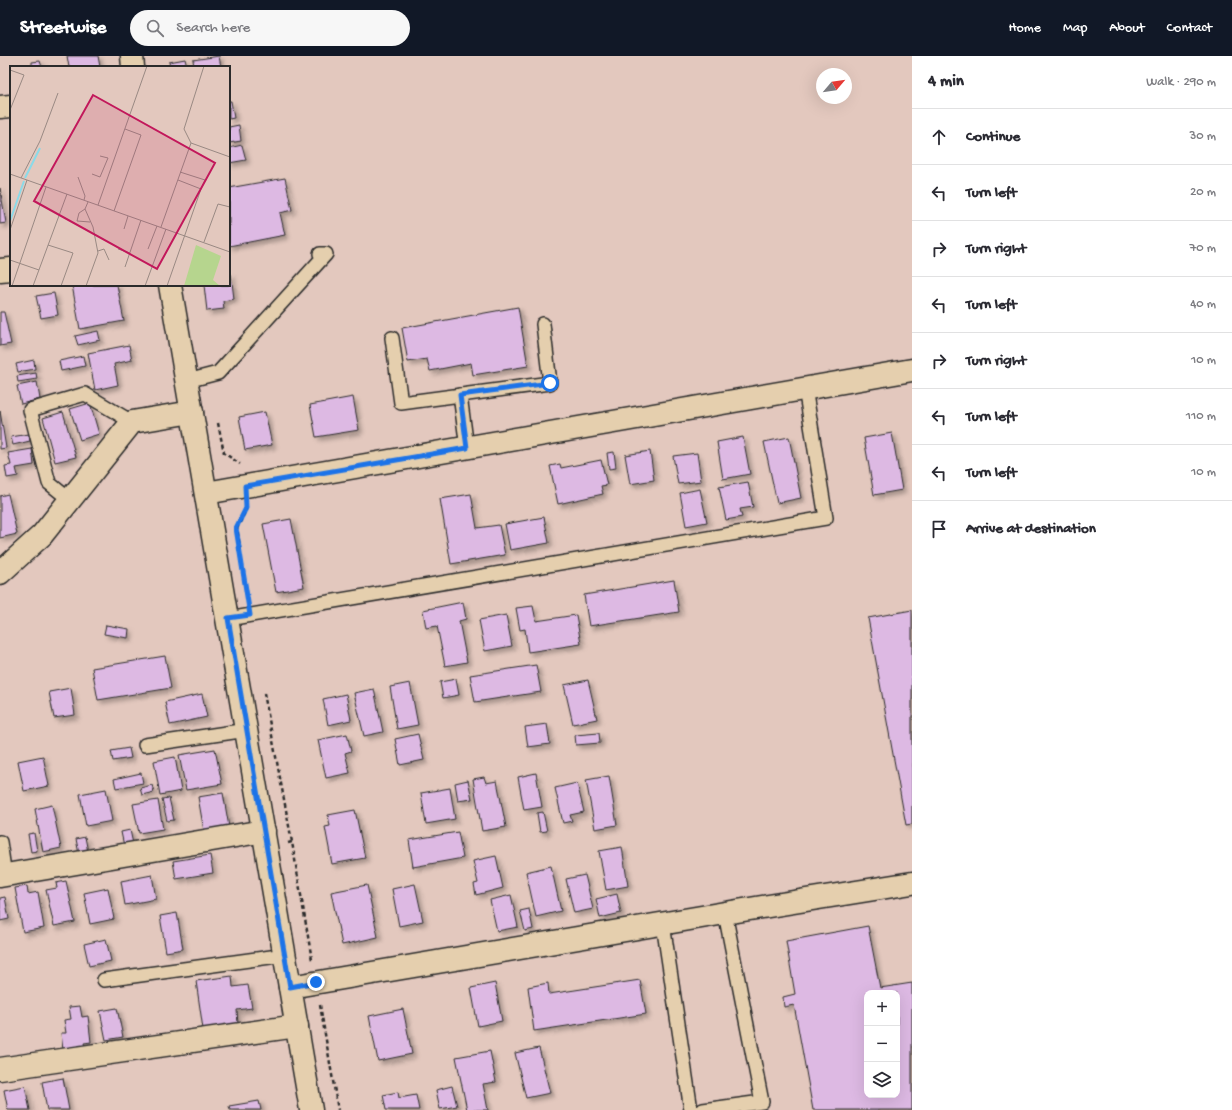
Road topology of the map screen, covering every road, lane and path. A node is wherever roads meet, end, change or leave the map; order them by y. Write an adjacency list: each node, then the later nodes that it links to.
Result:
1 (132, 56): 2 (street)
2 (133, 66)
3 (10, 106): 4 (street)
4 (0, 107)
5 (320, 254): 12 (lane)
6 (10, 269): 7 (street)
7 (0, 270)
8 (170, 286): 12 (street)
9 (543, 324): 14 (lane)
10 (392, 338): 14 (lane)
11 (912, 370): 13 (street)
12 (187, 381): 15 (street)
13 (805, 388): 18 (street); 24 (lane)
14 (460, 395): 18 (lane)
15 (192, 412): 16 (street); 20 (street)
16 (132, 422): 21 (street); 21 (lane)
17 (218, 422): 19 (path)
18 (467, 448): 19 (street)
19 (245, 486): 20 (street); 22 (path)
20 (206, 493): 24 (street)
21 (70, 500): 23 (street)
22 (240, 552)
23 (0, 573)
24 (228, 618): 26 (street)
25 (263, 685): 30 (path)
26 (246, 730): 27 (lane); 28 (street)
27 (145, 745)
28 (264, 831): 31 (street); 35 (street)
29 (0, 842): 31 (lane)
30 (292, 842)
31 (3, 876)
32 (912, 884): 33 (street)
33 (725, 913): 34 (street); 42 (lane)
34 (663, 924): 37 (street); 41 (lane)
35 (285, 955): 36 (lane); 37 (street)
36 (104, 980)
37 (290, 987): 38 (street)
38 (297, 1026): 39 (street); 40 (street)
39 (0, 1069)
40 (311, 1110)
41 (691, 1110)
42 (703, 1110)

